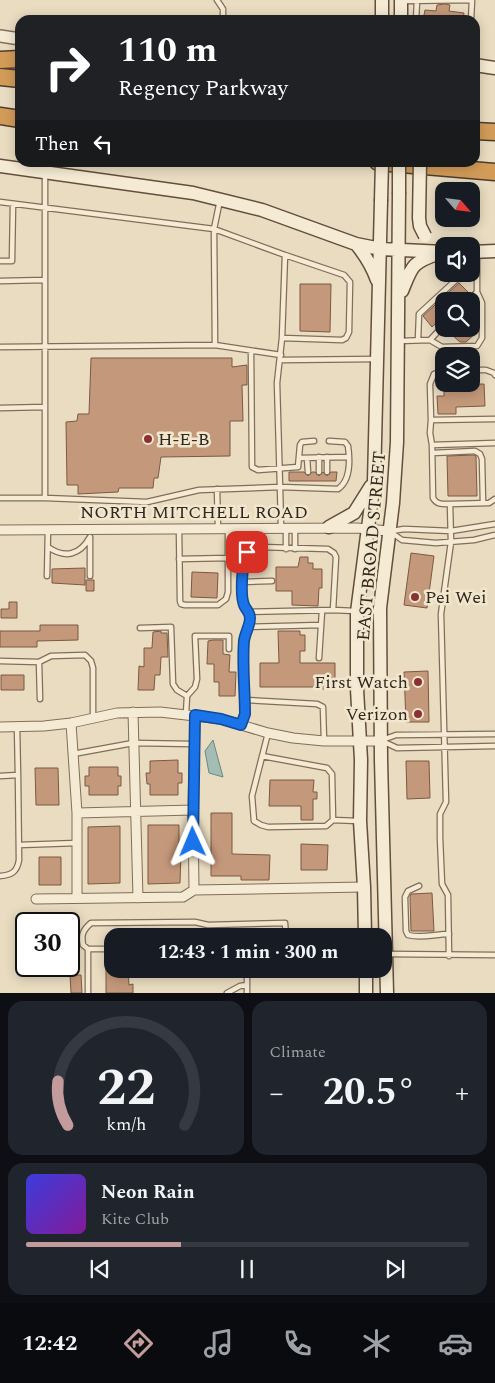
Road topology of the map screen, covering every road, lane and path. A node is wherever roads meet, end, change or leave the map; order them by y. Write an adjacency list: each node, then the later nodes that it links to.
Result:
1 (217, 0): 5 (lane)
2 (401, 0): 3 (lane); 6 (main road)
3 (417, 1): 4 (lane); 7 (lane)
4 (428, 1): 8 (lane)
5 (223, 15)
6 (401, 15)
7 (416, 15)
8 (470, 15)
9 (0, 36): 10 (street)
10 (15, 38)
11 (15, 59): 12 (highway)
12 (0, 60)
13 (480, 66): 14 (main road)
14 (495, 68)
15 (0, 76): 16 (highway)
16 (15, 78)
17 (0, 116): 18 (highway)
18 (15, 118)
19 (480, 131): 20 (highway)
20 (495, 132)
21 (0, 166): 26 (main road)
22 (380, 167): 35 (main road, EAST BROAD STREET, bridge)
23 (399, 167): 36 (main road, EAST BROAD STREET, bridge)
24 (420, 167): 34 (main road, bridge)
25 (438, 167): 27 (highway)
26 (44, 172): 28 (main road); 31 (lane)
27 (495, 172)
28 (220, 199): 32 (lane); 33 (main road)
29 (0, 202): 30 (lane)
30 (13, 204): 31 (lane); 42 (lane)
31 (44, 208): 32 (lane); 43 (lane)
32 (214, 229): 40 (lane); 56 (lane)
33 (356, 244): 35 (main road); 47 (main road)
34 (435, 245)
35 (381, 249): 36 (main road); 47 (main road, EAST BROAD STREET)
36 (399, 250): 38 (main road); 49 (main road, EAST BROAD STREET)
37 (495, 251): 39 (main road)
38 (435, 252)
39 (480, 252)
40 (285, 255): 52 (lane); 52 (lane)
41 (435, 255): 49 (main road)
42 (0, 262)
43 (45, 280): 44 (lane); 58 (lane)
44 (0, 281)
45 (454, 282): 53 (lane)
46 (477, 282): 48 (lane)
47 (378, 285): 61 (main road, EAST BROAD STREET)
48 (477, 292)
49 (399, 298): 55 (main road, EAST BROAD STREET)
50 (480, 299): 54 (lane)
51 (435, 335): 54 (lane)
52 (282, 338): 60 (lane)
53 (418, 340): 54 (lane); 55 (lane)
54 (430, 340)
55 (398, 341): 108 (main road, EAST BROAD STREET)
56 (215, 345): 58 (lane); 59 (lane)
57 (0, 347): 58 (lane)
58 (45, 348): 65 (lane)
59 (252, 351): 60 (lane); 79 (lane)
60 (280, 358): 61 (lane); 79 (lane)
61 (377, 359): 87 (main road, EAST BROAD STREET)
62 (480, 370): 64 (lane)
63 (435, 374): 67 (lane)
64 (495, 376)
65 (45, 407): 66 (lane); 95 (lane)
66 (0, 408)
67 (431, 420): 68 (lane); 72 (lane)
68 (495, 420)
69 (329, 440): 76 (lane)
70 (314, 441): 77 (lane)
71 (495, 443): 72 (lane)
72 (432, 446): 73 (lane)
73 (432, 453): 97 (lane); 98 (lane)
74 (319, 457): 75 (lane); 78 (lane); 81 (lane)
75 (327, 457): 76 (lane); 82 (lane)
76 (349, 457): 92 (lane)
77 (299, 458): 78 (lane); 79 (lane)
78 (307, 458): 80 (lane)
79 (280, 468): 88 (lane)
80 (308, 472)
81 (319, 472)
82 (327, 472)
83 (298, 481): 89 (lane)
84 (308, 481): 90 (lane)
85 (320, 481): 91 (lane)
86 (327, 481): 92 (lane)
87 (374, 482): 104 (main road); 106 (main road, EAST BROAD STREET)
88 (280, 487): 89 (lane); 93 (lane); 103 (lane)
89 (298, 487): 90 (lane)
90 (309, 488): 91 (lane)
91 (320, 488): 92 (lane)
92 (327, 488)
93 (217, 489): 95 (lane); 101 (lane)
94 (0, 498): 95 (lane)
95 (45, 498)
96 (495, 499): 97 (lane)
97 (483, 503): 98 (lane)
98 (450, 504): 109 (lane)
99 (495, 524): 109 (lane)
100 (179, 528): 101 (street, NORTH MITCHELL ROAD); 110 (street, NORTH MITCHELL ROAD); 118 (lane)
101 (223, 528): 102 (street, NORTH MITCHELL ROAD); 117 (lane)
102 (260, 528): 103 (street, NORTH MITCHELL ROAD); 114 (lane)
103 (288, 528): 104 (street, NORTH MITCHELL ROAD); 115 (lane); 116 (lane)
104 (329, 528): 106 (street, NORTH MITCHELL ROAD)
105 (48, 529): 107 (street, NORTH MITCHELL ROAD); 110 (street, NORTH MITCHELL ROAD); 113 (lane)
106 (368, 529): 108 (street, NORTH MITCHELL ROAD); 126 (main road, EAST BROAD STREET)
107 (0, 530)
108 (388, 531): 109 (lane); 112 (lane); 149 (main road, EAST BROAD STREET)
109 (451, 531): 112 (lane)
110 (90, 533): 113 (lane); 120 (lane)
111 (495, 535): 112 (lane)
112 (451, 542): 146 (lane)
113 (48, 547): 119 (lane)
114 (260, 548): 115 (lane); 122 (lane)
115 (286, 549): 116 (lane)
116 (295, 549): 123 (lane)
117 (228, 558): 118 (lane); 118 (lane)
118 (179, 559)
119 (46, 576)
120 (90, 576)
121 (272, 581): 122 (lane)
122 (243, 582): 125 (lane)
123 (333, 610): 124 (lane); 126 (lane)
124 (322, 611): 125 (lane); 127 (lane)
125 (248, 612): 128 (lane)
126 (357, 612): 148 (main road, EAST BROAD STREET)
127 (321, 625): 128 (lane); 131 (lane)
128 (248, 627): 136 (lane)
129 (140, 628): 134 (lane)
130 (229, 649): 134 (lane)
131 (319, 658)
132 (0, 661): 133 (lane)
133 (39, 662): 135 (lane); 139 (lane)
134 (186, 696): 138 (lane)
135 (40, 699)
136 (245, 700): 141 (lane); 147 (lane)
137 (133, 712): 138 (street); 139 (street); 150 (street)
138 (190, 715): 141 (street); 151 (street)
139 (93, 718): 140 (street)
140 (71, 723): 142 (street); 154 (street)
141 (241, 725): 144 (street)
142 (17, 726): 143 (street); 157 (lane)
143 (0, 727)
144 (268, 733): 147 (street); 155 (lane)
145 (495, 734): 146 (lane)
146 (444, 735): 149 (lane); 153 (lane)
147 (324, 741): 148 (street)
148 (360, 741): 149 (street); 162 (main road, EAST BROAD STREET)
149 (380, 741): 153 (lane); 174 (main road, EAST BROAD STREET)
150 (133, 742): 151 (lane); 154 (lane); 159 (street)
151 (193, 744): 158 (street)
152 (495, 746): 153 (lane)
153 (444, 747): 175 (lane)
154 (74, 754): 160 (street)
155 (262, 756): 161 (lane); 161 (lane)
156 (0, 776): 157 (lane)
157 (18, 776): 164 (lane)
158 (193, 810): 159 (street); 168 (street)
159 (135, 811): 160 (street); 170 (street)
160 (77, 813): 163 (street)
161 (334, 820): 162 (lane)
162 (360, 821): 167 (main road, EAST BROAD STREET)
163 (77, 843): 164 (lane); 169 (street)
164 (19, 845): 165 (lane)
165 (0, 876)
166 (419, 886): 175 (lane)
167 (364, 887): 168 (street); 173 (main road, EAST BROAD STREET)
168 (194, 890): 170 (street)
169 (77, 898): 170 (street); 171 (street)
170 (138, 898)
171 (36, 899)
172 (285, 928): 177 (lane)
173 (365, 928)
174 (384, 928)
175 (449, 934): 180 (lane)
176 (104, 948): 177 (lane)
177 (88, 949): 185 (lane)
178 (392, 954): 180 (lane)
179 (495, 955): 180 (lane)
180 (449, 956)
181 (247, 978): 184 (lane)
182 (366, 978): 188 (main road)
183 (385, 978): 189 (main road, EAST BROAD STREET)
184 (247, 985): 186 (lane); 187 (lane)
185 (88, 993)
186 (227, 993)
187 (247, 993)
188 (366, 993)
189 (386, 993)

